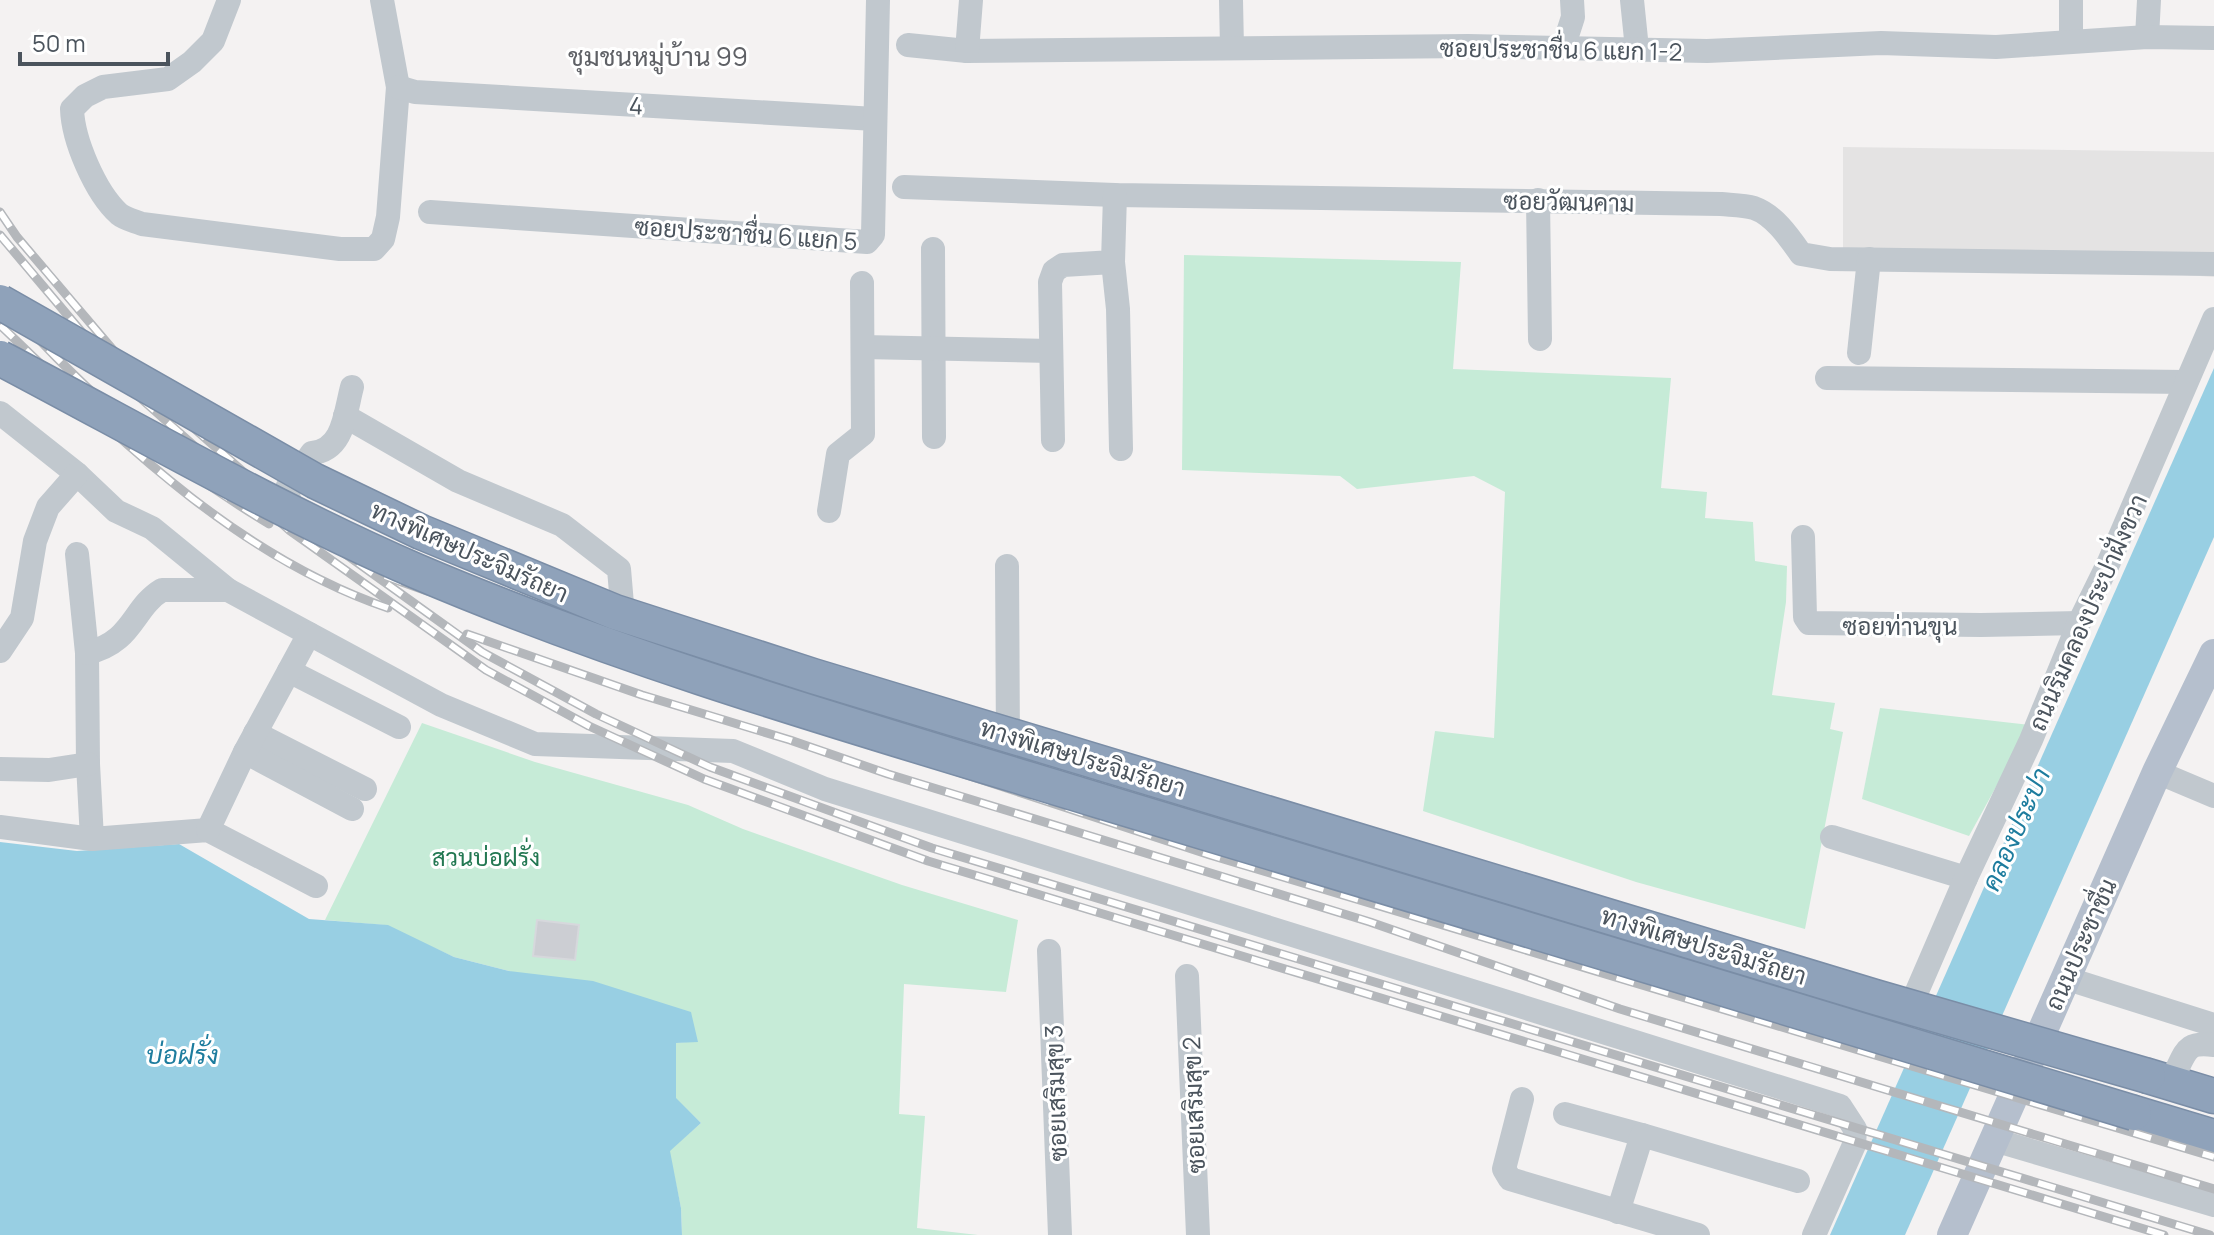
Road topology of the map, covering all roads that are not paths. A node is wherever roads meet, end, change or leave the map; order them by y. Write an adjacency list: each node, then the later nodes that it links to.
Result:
1 (229, 0): 18 (street)
2 (382, 0): 18 (street)
3 (878, 0): 19 (street, ซอยประชาชื่น 6 แยก 5)
4 (971, 0): 17 (street)
5 (1231, 0): 14 (street)
6 (1572, 0): 15 (street)
7 (1632, 0): 16 (street)
8 (2071, 0): 12 (street)
9 (2149, 0): 10 (street)
10 (2147, 37): 11 (street, ซอยประชาชื่น 6 แยก 1-2); 12 (street, ซอยประชาชื่น 6 แยก 1-2)
11 (2214, 38)
12 (2071, 41): 16 (street, ซอยประชาชื่น 6 แยก 1-2)
13 (908, 45): 17 (street, ซอยประชาชื่น 6 แยก 1-2)
14 (1232, 48): 15 (street, ซอยประชาชื่น 6 แยก 1-2); 17 (street, ซอยประชาชื่น 6 แยก 1-2)
15 (1563, 48): 16 (street, ซอยประชาชื่น 6 แยก 1-2)
16 (1637, 49)
17 (967, 51)
18 (398, 87): 19 (street, 4)
19 (875, 119): 23 (street, ซอยประชาชื่น 6 แยก 5)
20 (904, 187): 21 (street, ซอยวัฒนคาม)
21 (1115, 195): 22 (street, ซอยวัฒนคาม); 26 (street)
22 (1538, 200): 25 (street, ซอยวัฒนคาม); 31 (street)
23 (430, 212)
24 (933, 249): 33 (street)
25 (1869, 259): 27 (street, ซอยวัฒนคาม); 35 (street)
26 (1113, 262): 34 (street); 44 (street)
27 (2214, 264)
28 (862, 283): 32 (street)
29 (0, 302): 80 (highway, ทางพิเศษประจิมรัถยา, bridge)
30 (2214, 319): 38 (street, ถนนริมคลองประปาฝั่งขวา)
31 (1540, 339)
32 (863, 347): 33 (street); 46 (street)
33 (934, 349): 34 (street); 42 (street)
34 (1051, 351): 43 (street)
35 (1859, 353)
36 (0, 358): 84 (highway, ทางพิเศษประจิมรัถยา, bridge)
37 (1827, 378): 38 (street)
38 (2186, 382): 51 (street, ถนนริมคลองประปาฝั่งขวา)
39 (352, 387): 41 (street)
40 (0, 413): 45 (street)
41 (345, 416): 56 (street); 56 (street)
42 (934, 437)
43 (1053, 440)
44 (1121, 449)
45 (77, 474): 50 (street); 53 (street)
46 (829, 511)
47 (1803, 537): 51 (street, ซอยท่านขุน)
48 (77, 554): 54 (street)
49 (1007, 566): 63 (street)
50 (228, 590): 52 (street); 54 (street)
51 (2079, 623): 70 (street, ถนนริมคลองประปาฝั่งขวา)
52 (309, 634): 57 (street); 92 (street)
53 (0, 651)
54 (87, 653): 60 (street)
55 (2214, 654): 62 (main road, ถนนประชาชื่น)
56 (626, 662): 63 (street)
57 (289, 671): 58 (street); 59 (street)
58 (399, 727)
59 (250, 743): 65 (street); 67 (street)
60 (88, 764): 61 (street); 69 (street)
61 (0, 769)
62 (2157, 772): 64 (street); 74 (main road, ถนนประชาชื่น)
63 (1008, 776): 70 (street, ถนนริมคลองประปาฝั่งขวา)
64 (2214, 796)
65 (358, 799)
66 (0, 827): 69 (street)
67 (208, 830): 69 (street); 71 (street)
68 (1832, 837): 70 (street)
69 (92, 839)
70 (1966, 878)
71 (316, 886)
72 (1049, 951): 89 (street, ซอยเสริมสุข 3)
73 (1187, 976): 90 (street, ซอยเสริมสุข 2)
74 (2065, 978): 75 (street); 76 (main road, ถนนประชาชื่น)
75 (2214, 1025)
76 (2042, 1031): 78 (street); 85 (main road, ถนนประชาชื่น)
77 (2214, 1045): 78 (street)
78 (2176, 1071): 79 (street)
79 (2214, 1083)
80 (2214, 1096)
81 (1522, 1099): 88 (street)
82 (1565, 1114): 83 (street)
83 (1642, 1135): 86 (street); 88 (street)
84 (2214, 1137)
85 (1994, 1140): 87 (street); 93 (main road, ถนนประชาชื่น)
86 (1798, 1181)
87 (2214, 1205)
88 (1618, 1212): 91 (street)
89 (1060, 1235)
90 (1198, 1235)
91 (1698, 1235)
92 (1814, 1235)
93 (1952, 1235)

